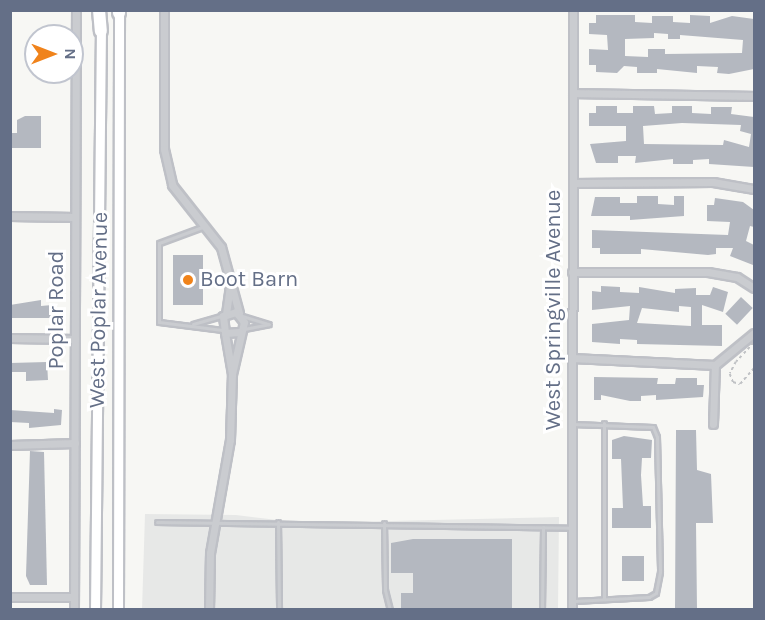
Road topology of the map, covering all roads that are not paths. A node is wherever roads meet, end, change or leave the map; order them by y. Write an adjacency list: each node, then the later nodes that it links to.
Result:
1 (76, 10): 12 (street, Poplar Road)
2 (100, 10): 6 (highway)
3 (164, 10): 13 (street)
4 (573, 10): 7 (street, West Springville Avenue)
5 (119, 11): 45 (main road, West Poplar Avenue)
6 (101, 30): 44 (main road, West Poplar Avenue)
7 (573, 93): 8 (street); 9 (street, West Springville Avenue)
8 (754, 96)
9 (573, 183): 10 (street); 14 (street, West Springville Avenue)
10 (754, 189)
11 (10, 216): 12 (street)
12 (75, 217): 24 (street, Poplar Road)
13 (206, 226): 15 (street); 19 (lane)
14 (572, 272): 16 (street); 25 (street, West Springville Avenue)
15 (231, 280): 17 (street); 18 (street)
16 (754, 288)
17 (224, 315): 18 (street); 19 (lane); 20 (street)
18 (240, 315): 21 (street); 21 (lane)
19 (193, 324): 20 (lane)
20 (224, 331): 21 (street); 27 (street)
21 (241, 331): 27 (street)
22 (754, 333): 26 (street)
23 (10, 338): 24 (street)
24 (75, 339): 31 (street, Poplar Road)
25 (572, 358): 26 (street); 29 (street, West Springville Avenue)
26 (715, 364): 30 (street)
27 (232, 374): 33 (street)
28 (604, 423): 29 (lane); 41 (lane); 41 (lane)
29 (572, 424): 38 (street, West Springville Avenue)
30 (713, 424)
31 (75, 443): 32 (street); 40 (street, Poplar Road)
32 (10, 445)
33 (215, 521): 34 (lane); 35 (lane); 46 (street)
34 (157, 522)
35 (278, 522): 36 (lane); 47 (lane)
36 (384, 523): 37 (lane); 48 (lane)
37 (543, 527): 38 (lane); 49 (lane)
38 (572, 528): 42 (street, West Springville Avenue)
39 (10, 597): 40 (street)
40 (74, 597): 43 (street, Poplar Road)
41 (604, 599): 42 (lane)
42 (572, 601): 50 (street, West Springville Avenue)
43 (74, 609)
44 (95, 609)
45 (118, 609)
46 (209, 609)
47 (279, 609)
48 (390, 609)
49 (542, 609)
50 (572, 609)

